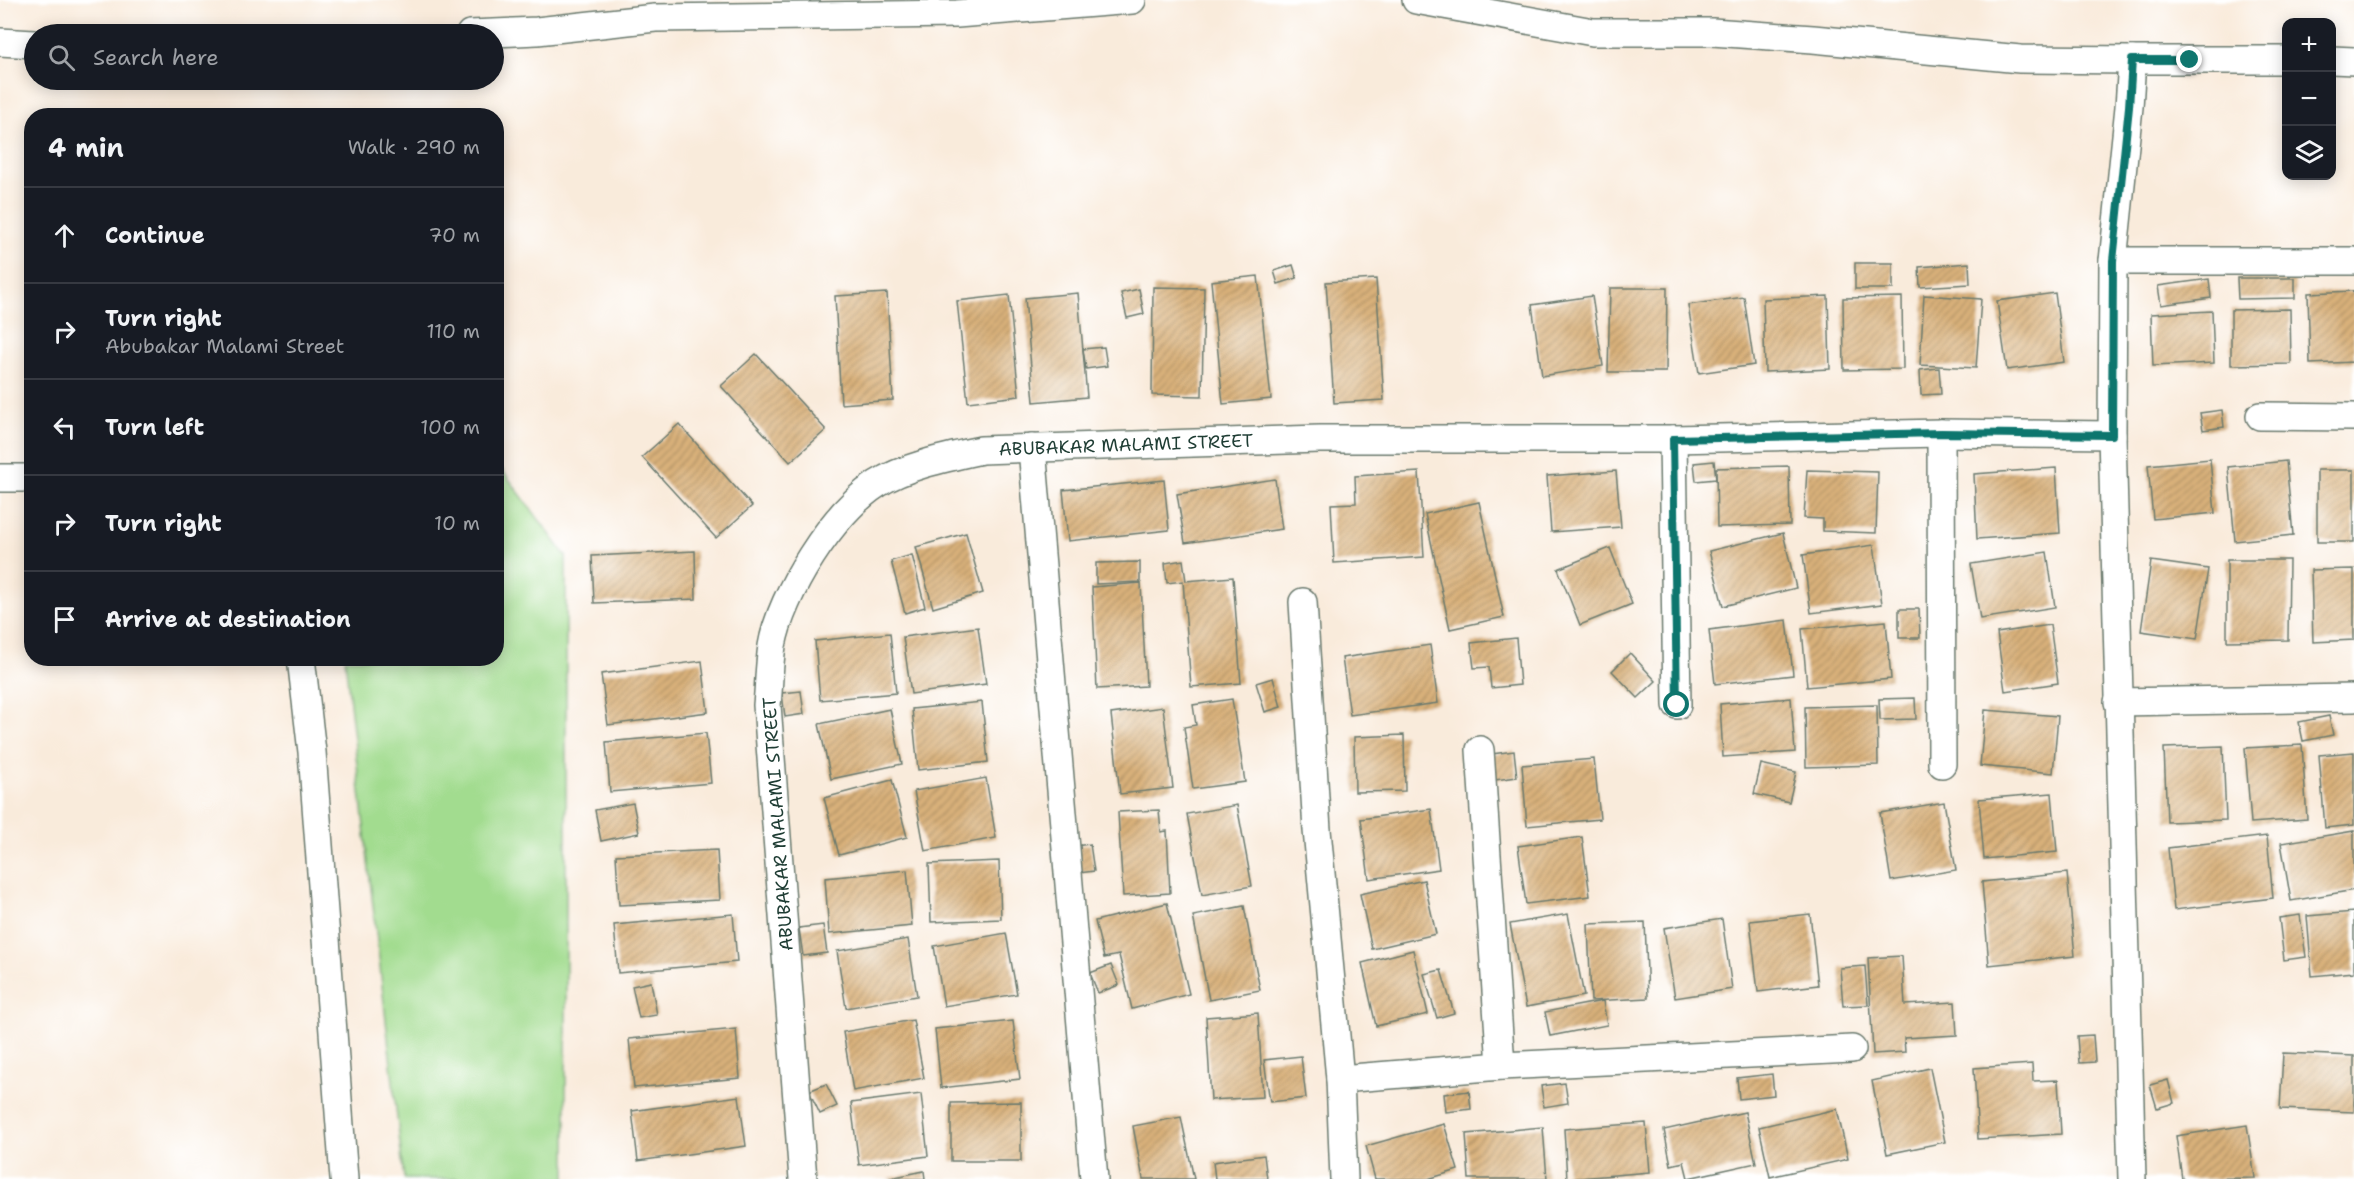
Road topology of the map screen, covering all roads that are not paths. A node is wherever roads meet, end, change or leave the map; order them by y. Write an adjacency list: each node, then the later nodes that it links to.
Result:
1 (1132, 0): 3 (street)
2 (1416, 0): 6 (street)
3 (504, 32)
4 (0, 42): 5 (street)
5 (24, 43)
6 (2132, 60): 7 (street); 10 (street)
7 (2282, 60)
8 (2336, 60): 9 (street)
9 (2354, 61)
10 (2113, 261): 11 (street); 15 (street)
11 (2354, 261)
12 (2260, 416): 13 (street)
13 (2354, 417)
14 (1941, 433): 15 (street, ABUBAKAR MALAMI STREET); 16 (street, ABUBAKAR MALAMI STREET); 26 (street)
15 (2112, 435): 23 (street)
16 (1673, 439): 17 (street, ABUBAKAR MALAMI STREET); 24 (street)
17 (1032, 448): 31 (street, ABUBAKAR MALAMI STREET); 32 (street)
18 (0, 478): 19 (street)
19 (24, 478)
20 (1303, 602): 29 (street)
21 (303, 666): 30 (street)
22 (2354, 698): 23 (street)
23 (2118, 702): 34 (street)
24 (1677, 705)
25 (1480, 750): 28 (street)
26 (1942, 764)
27 (1852, 1049): 28 (street)
28 (1501, 1066): 29 (street)
29 (1340, 1079): 33 (street)
30 (344, 1179)
31 (803, 1179)
32 (1094, 1179)
33 (1344, 1179)
34 (2132, 1179)

